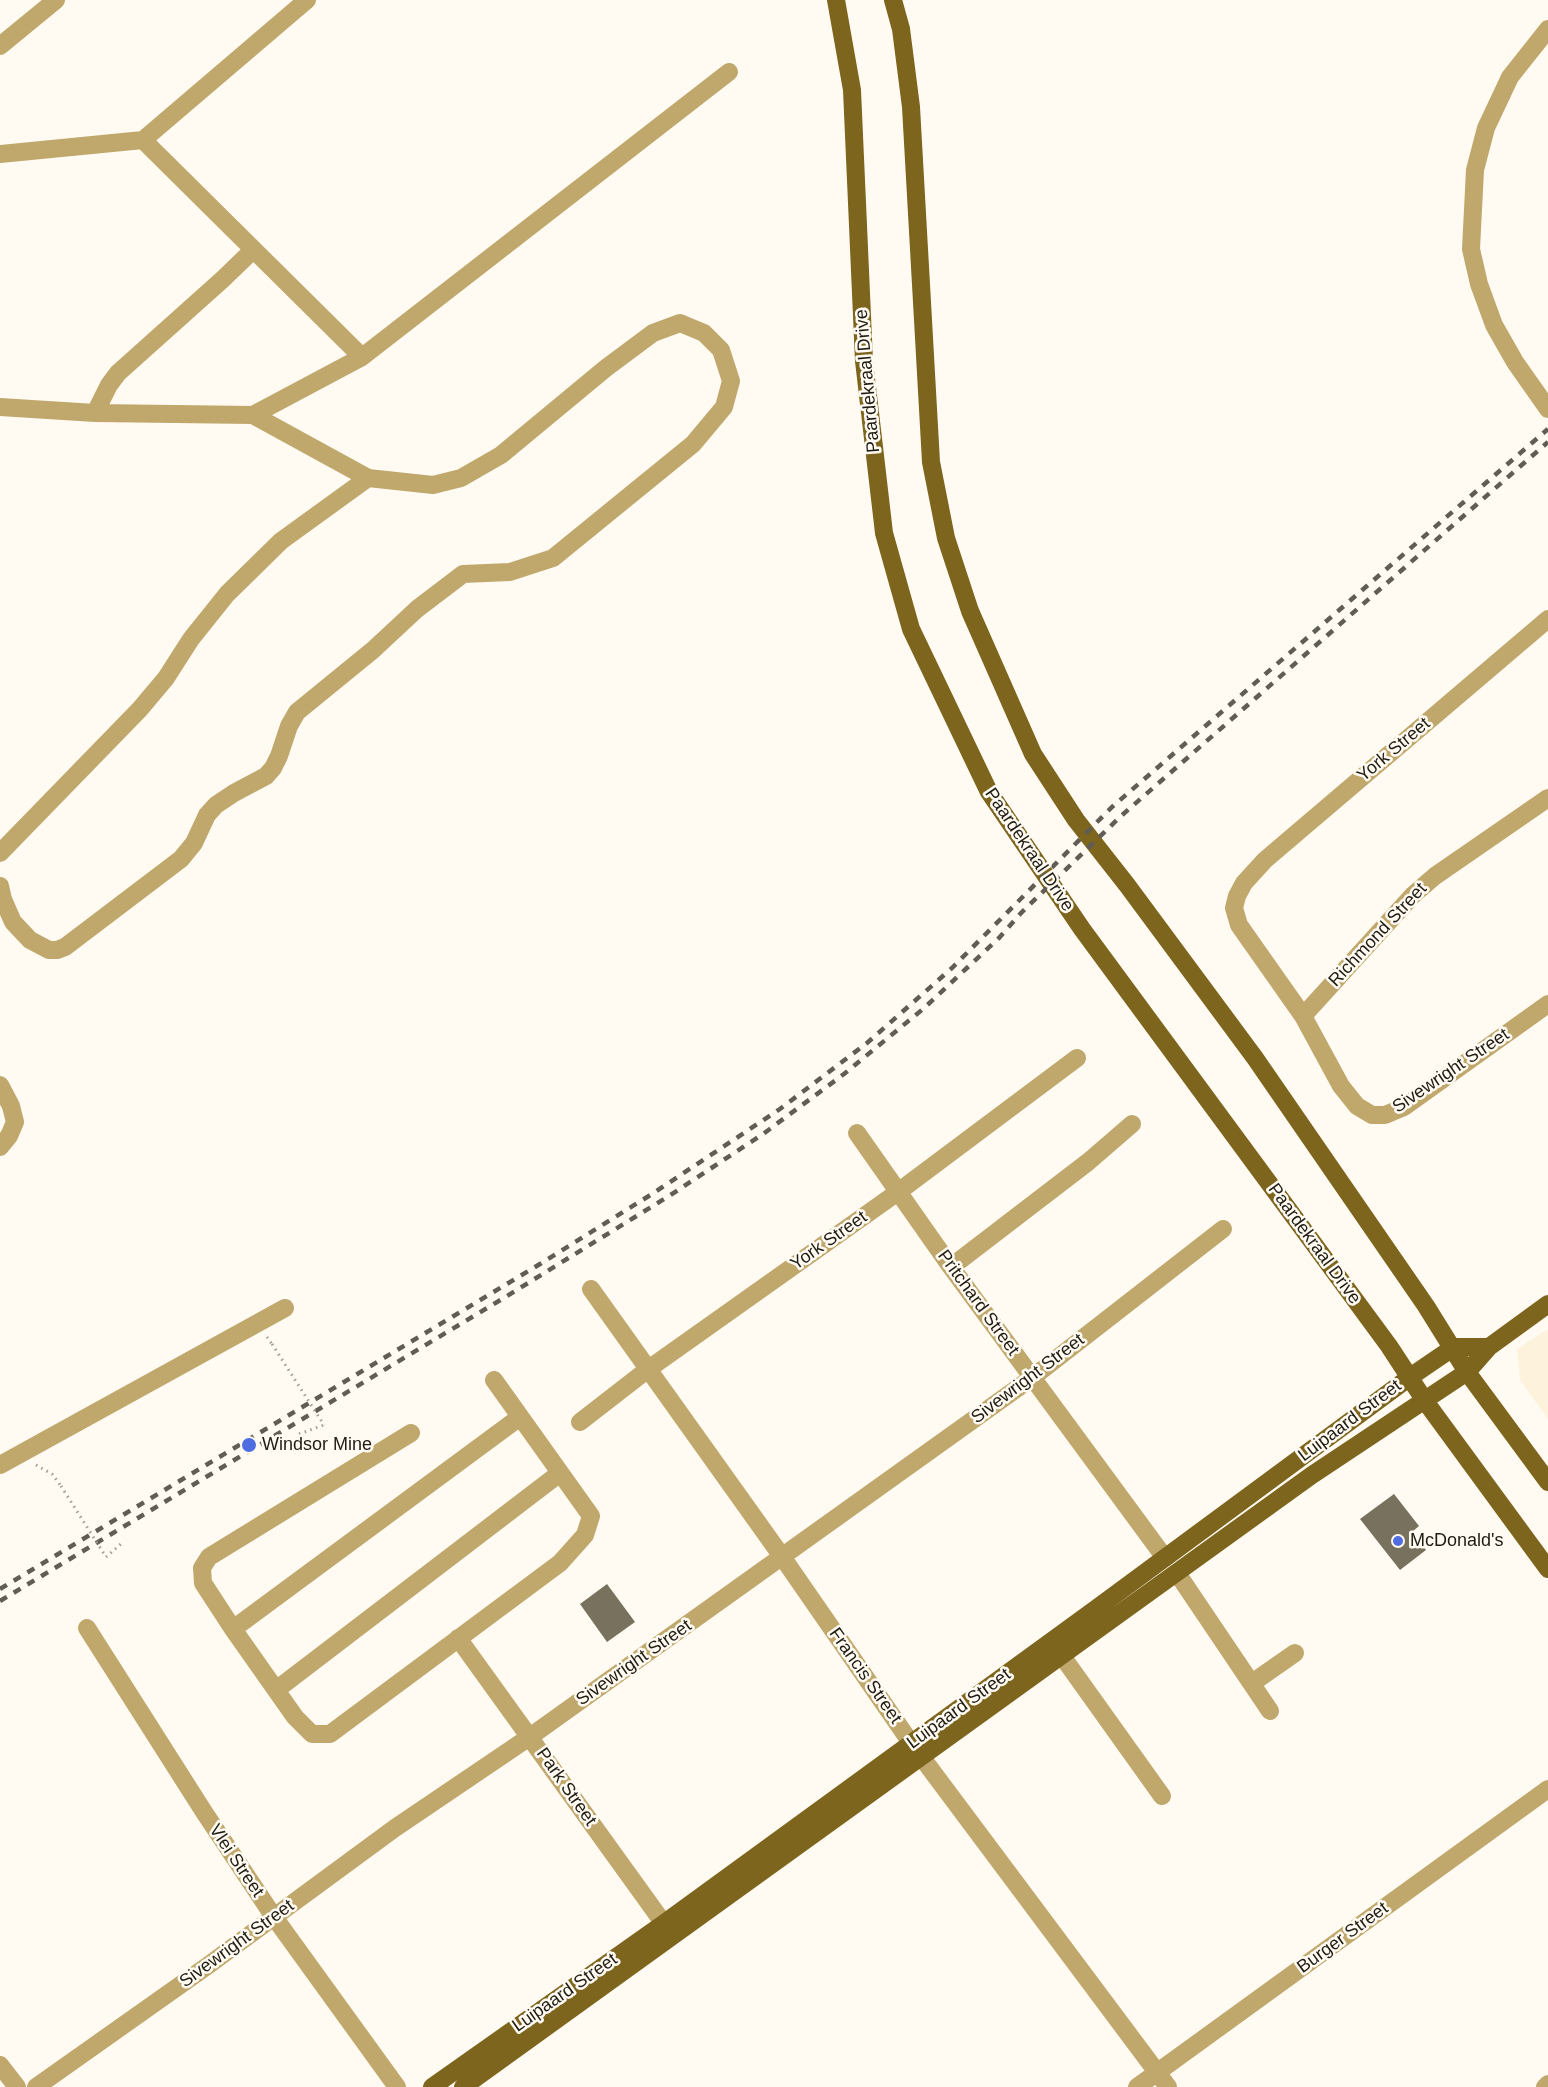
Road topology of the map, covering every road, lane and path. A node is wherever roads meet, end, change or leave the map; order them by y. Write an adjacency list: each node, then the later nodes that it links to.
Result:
1 (56, 0): 6 (street)
2 (307, 0): 8 (street)
3 (836, 0): 41 (main road, Paardekraal Drive)
4 (893, 0): 36 (main road)
5 (1548, 29): 13 (street)
6 (0, 46)
7 (729, 72): 11 (street)
8 (143, 140): 9 (street); 10 (street)
9 (0, 154)
10 (253, 249): 11 (street); 14 (street)
11 (362, 357): 15 (street)
12 (0, 407): 14 (street)
13 (1548, 410)
14 (95, 413): 15 (street)
15 (253, 415): 16 (street)
16 (368, 478): 19 (street); 21 (street)
17 (1548, 620): 20 (street, York Street)
18 (1548, 798): 23 (street, Richmond Street)
19 (0, 853)
20 (1244, 883): 23 (street, Sivewright Street)
21 (0, 886)
22 (1548, 1004): 23 (street, Sivewright Street)
23 (1303, 1016)
24 (1077, 1058): 29 (street, York Street)
25 (0, 1085): 28 (street)
26 (1132, 1124): 31 (street)
27 (857, 1133): 29 (street, Pritchard Street)
28 (0, 1147)
29 (898, 1192): 31 (street, Pritchard Street); 38 (street, York Street)
30 (1223, 1229): 40 (street, Sivewright Street)
31 (951, 1267): 40 (street, Pritchard Street)
32 (591, 1289): 38 (street, Francis Street)
33 (1548, 1304): 37 (main road, Luipaard Street)
34 (285, 1308): 49 (street)
35 (272, 1344): 47 (path, bridge)
36 (1454, 1347): 37 (main road); 39 (main road); 41 (main road, Luipaard Street)
37 (1489, 1347): 39 (main road, Luipaard Street)
38 (647, 1370): 45 (street, York Street); 55 (street, Francis Street)
39 (1467, 1372): 43 (main road, Luipaard Street); 53 (main road)
40 (1033, 1377): 55 (street, Sivewright Street); 56 (street, Pritchard Street)
41 (1410, 1377): 43 (main road, Paardekraal Drive); 48 (main road, Luipaard Street)
42 (494, 1380): 44 (street)
43 (1425, 1401): 52 (main road, Luipaard Street); 57 (main road, Paardekraal Drive)
44 (520, 1418): 50 (street); 60 (street)
45 (580, 1422)
46 (411, 1432): 60 (street)
47 (299, 1434)
48 (1299, 1459): 52 (street); 56 (main road, Luipaard Street)
49 (0, 1465)
50 (560, 1473): 61 (street); 65 (street)
51 (52, 1474): 54 (path, bridge)
52 (1312, 1475): 58 (main road, Luipaard Street)
53 (1548, 1482)
54 (123, 1542)
55 (783, 1558): 67 (street, Sivewright Street); 68 (street, Francis Street)
56 (1165, 1558): 68 (main road, Luipaard Street)
57 (1548, 1569)
58 (1177, 1573): 63 (main road, Luipaard Street); 64 (street)
59 (87, 1628): 71 (street, Vlei Street)
60 (233, 1629): 65 (street)
61 (459, 1638): 65 (street); 67 (street, Park Street)
62 (1295, 1653): 64 (street)
63 (1062, 1656): 68 (main road, Luipaard Street); 70 (street)
64 (1252, 1683): 66 (street)
65 (276, 1690)
66 (1270, 1711)
67 (531, 1737): 71 (street, Sivewright Street); 72 (street, Park Street)
68 (917, 1750): 72 (main road, Luipaard Street); 74 (street, Francis Street)
69 (1548, 1788): 74 (street, Burger Street)
70 (1162, 1796)
71 (274, 1917): 76 (street, Sivewright Street); 77 (street, Vlei Street)
72 (668, 1930): 78 (main road, Luipaard Street); 79 (main road, Luipaard Street)
73 (0, 2065): 75 (street)
74 (1163, 2080): 80 (street, Burger Street)
75 (17, 2087)
76 (36, 2087)
77 (397, 2087)
78 (432, 2087)
79 (463, 2087)
80 (1137, 2087)

